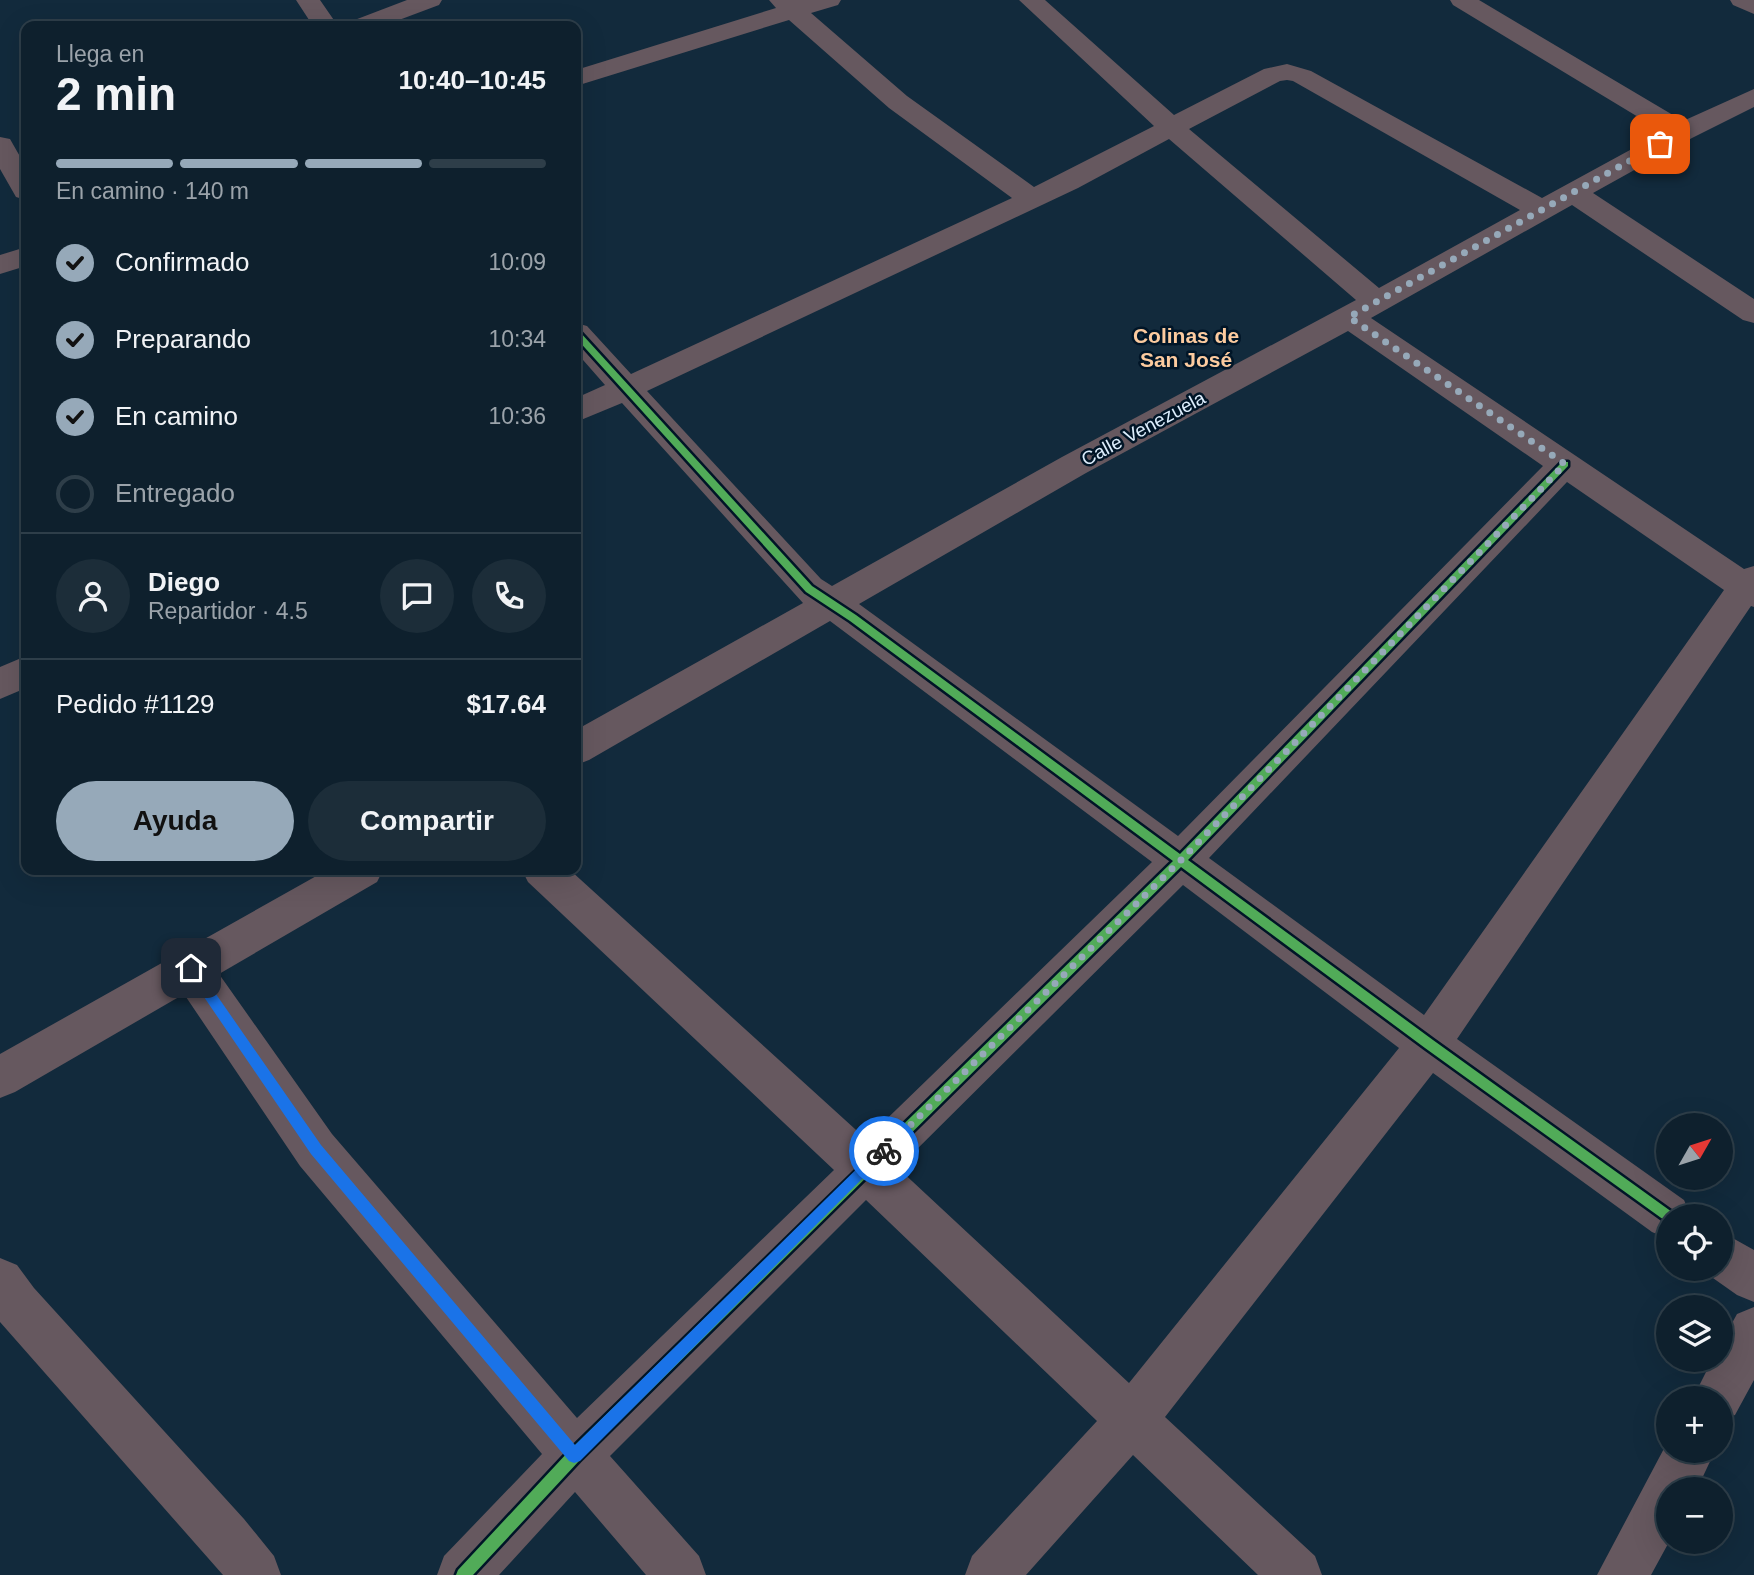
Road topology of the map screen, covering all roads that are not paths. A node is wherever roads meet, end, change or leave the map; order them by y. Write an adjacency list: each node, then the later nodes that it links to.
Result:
1 (308, 0): 9 (street)
2 (430, 0): 10 (street)
3 (829, 0): 7 (street)
4 (1031, 0): 13 (street)
5 (1462, 0): 14 (street)
6 (1742, 0): 8 (street)
7 (787, 6): 11 (street); 18 (street)
8 (1754, 7)
9 (322, 21)
10 (374, 21)
11 (581, 76)
12 (1754, 97): 14 (street, Calle Venezuela)
13 (1171, 127): 18 (street); 19 (street); 22 (street)
14 (1682, 132): 17 (street, Calle Venezuela)
15 (11, 152): 16 (street)
16 (21, 178)
17 (1572, 192): 19 (street, Calle Venezuela); 23 (street)
18 (1032, 199): 25 (street)
19 (1540, 209): 22 (street, Calle Venezuela)
20 (21, 258): 21 (street)
21 (0, 265)
22 (1363, 309): 27 (street); 29 (street, Calle Venezuela)
23 (1754, 313)
24 (581, 338): 25 (street)
25 (625, 388): 26 (street); 29 (street)
26 (581, 409)
27 (1565, 464): 28 (street); 33 (street)
28 (1751, 587): 37 (street)
29 (833, 605): 32 (street, Calle Venezuela); 33 (street)
30 (21, 674): 31 (street)
31 (0, 684)
32 (581, 746)
33 (1181, 860): 37 (street); 39 (street)
34 (354, 875): 36 (street)
35 (547, 875): 39 (street)
36 (191, 968): 38 (street); 47 (street)
37 (1429, 1044): 40 (street); 46 (street)
38 (0, 1077)
39 (866, 1169): 46 (street); 47 (street)
40 (1656, 1207)
41 (1733, 1264): 42 (street)
42 (1754, 1279)
43 (0, 1282): 49 (street)
44 (1754, 1331): 45 (street)
45 (1724, 1386)
46 (1131, 1420): 52 (street); 53 (street)
47 (574, 1455): 50 (street); 51 (street)
48 (1656, 1515): 54 (street)
49 (255, 1575)
50 (463, 1575)
51 (680, 1575)
52 (991, 1575)
53 (1296, 1575)
54 (1623, 1575)

